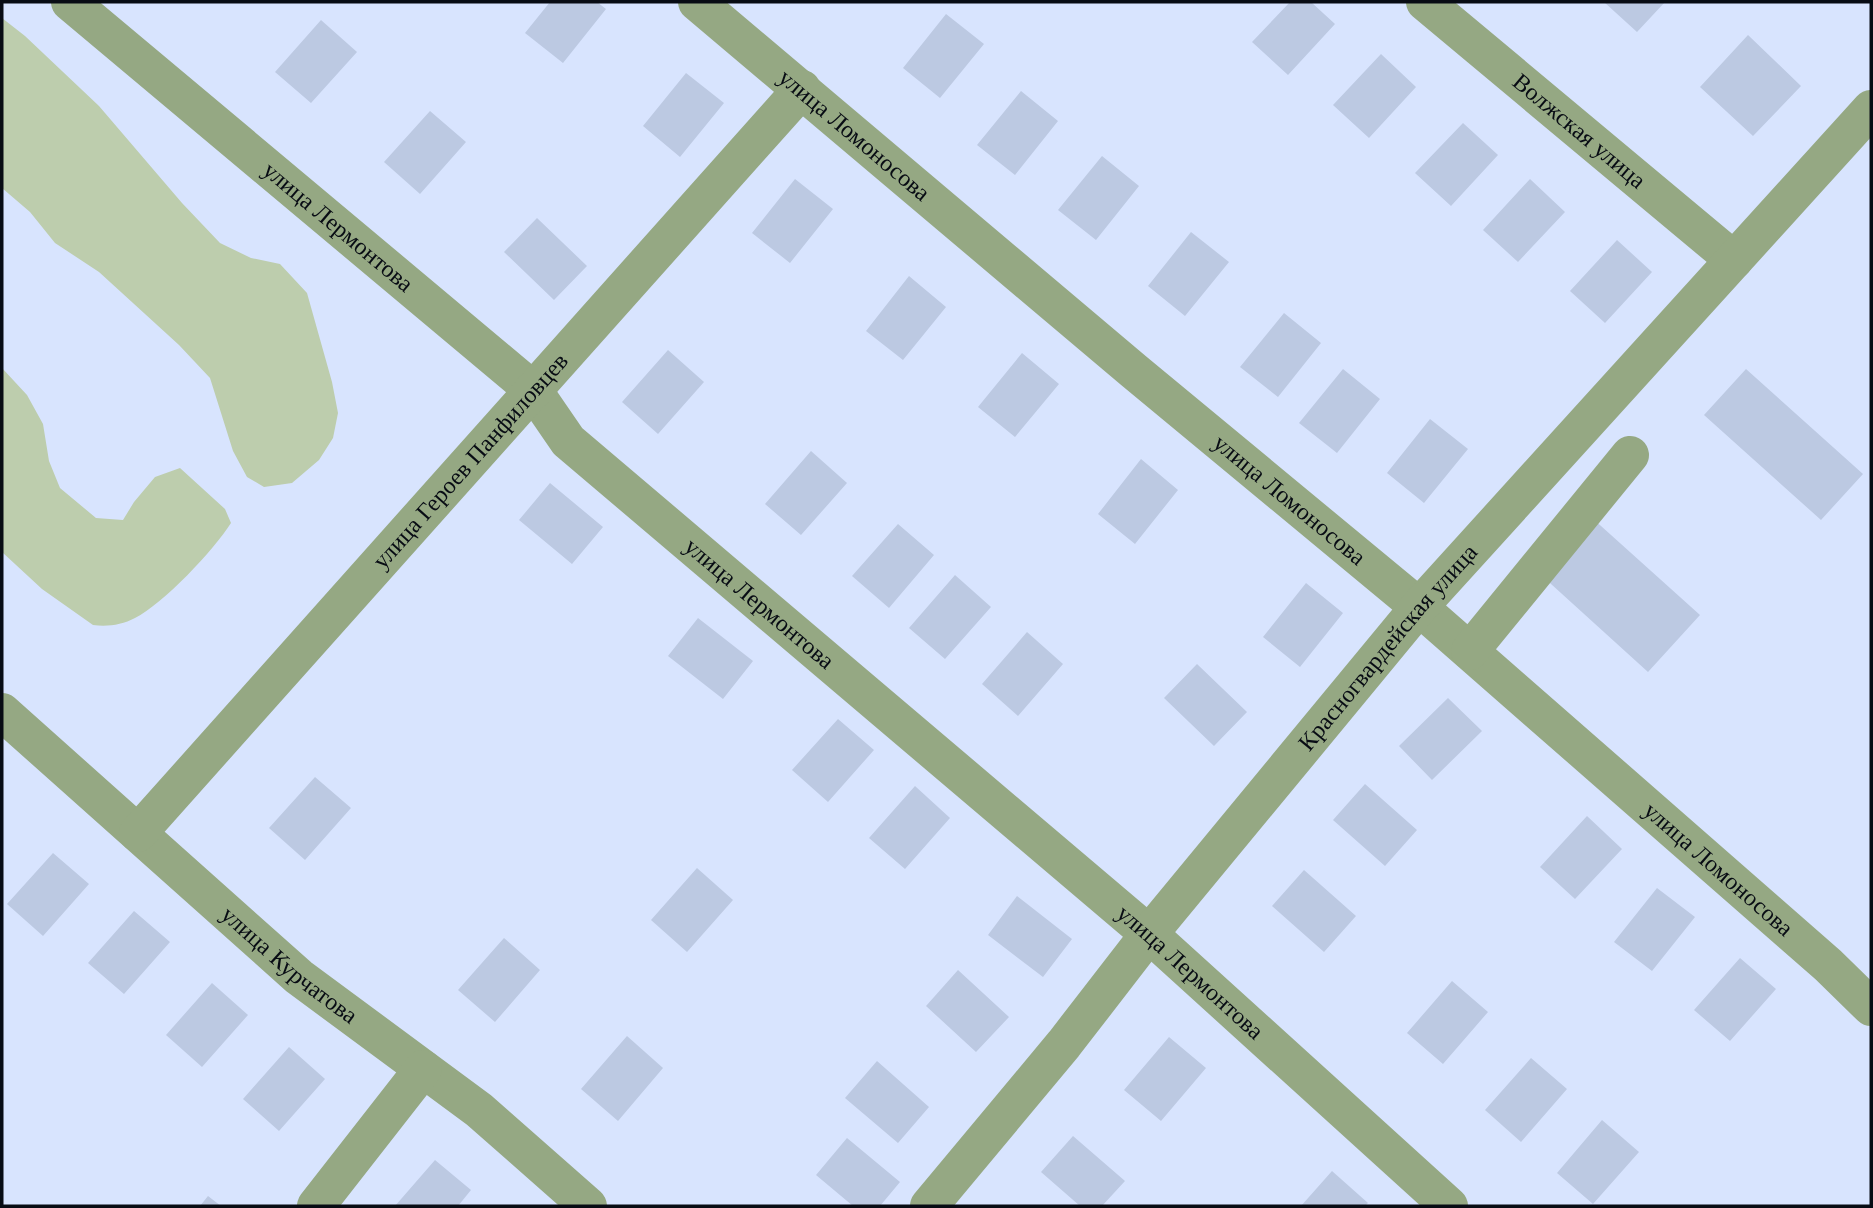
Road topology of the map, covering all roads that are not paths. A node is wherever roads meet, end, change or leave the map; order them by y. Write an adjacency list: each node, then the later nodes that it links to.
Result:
1 (70, 2): 7 (street, улица Лермонтова)
2 (697, 2): 4 (street, улица Ломоносова)
3 (1425, 2): 6 (street, Волжская улица)
4 (802, 89): 7 (street, улица Героев Панфиловцев); 9 (street, улица Ломоносова)
5 (1871, 109): 6 (street, Красногвардейская улица)
6 (1734, 260): 9 (street, Красногвардейская улица)
7 (533, 390): 12 (street, улица Героев Панфиловцев); 13 (street, улица Лермонтова)
8 (1630, 455): 10 (street)
9 (1419, 607): 10 (street, улица Ломоносова); 13 (street, Красногвардейская улица)
10 (1470, 651): 14 (street, улица Ломоносова)
11 (2, 712): 12 (street, улица Курчатова)
12 (138, 833): 15 (street, улица Курчатова)
13 (1149, 934): 18 (street, Красногвардейская улица); 19 (street, улица Лермонтова)
14 (1871, 1007)
15 (423, 1069): 16 (street); 17 (street, улица Курчатова)
16 (316, 1206)
17 (588, 1206)
18 (929, 1206)
19 (1449, 1206)

